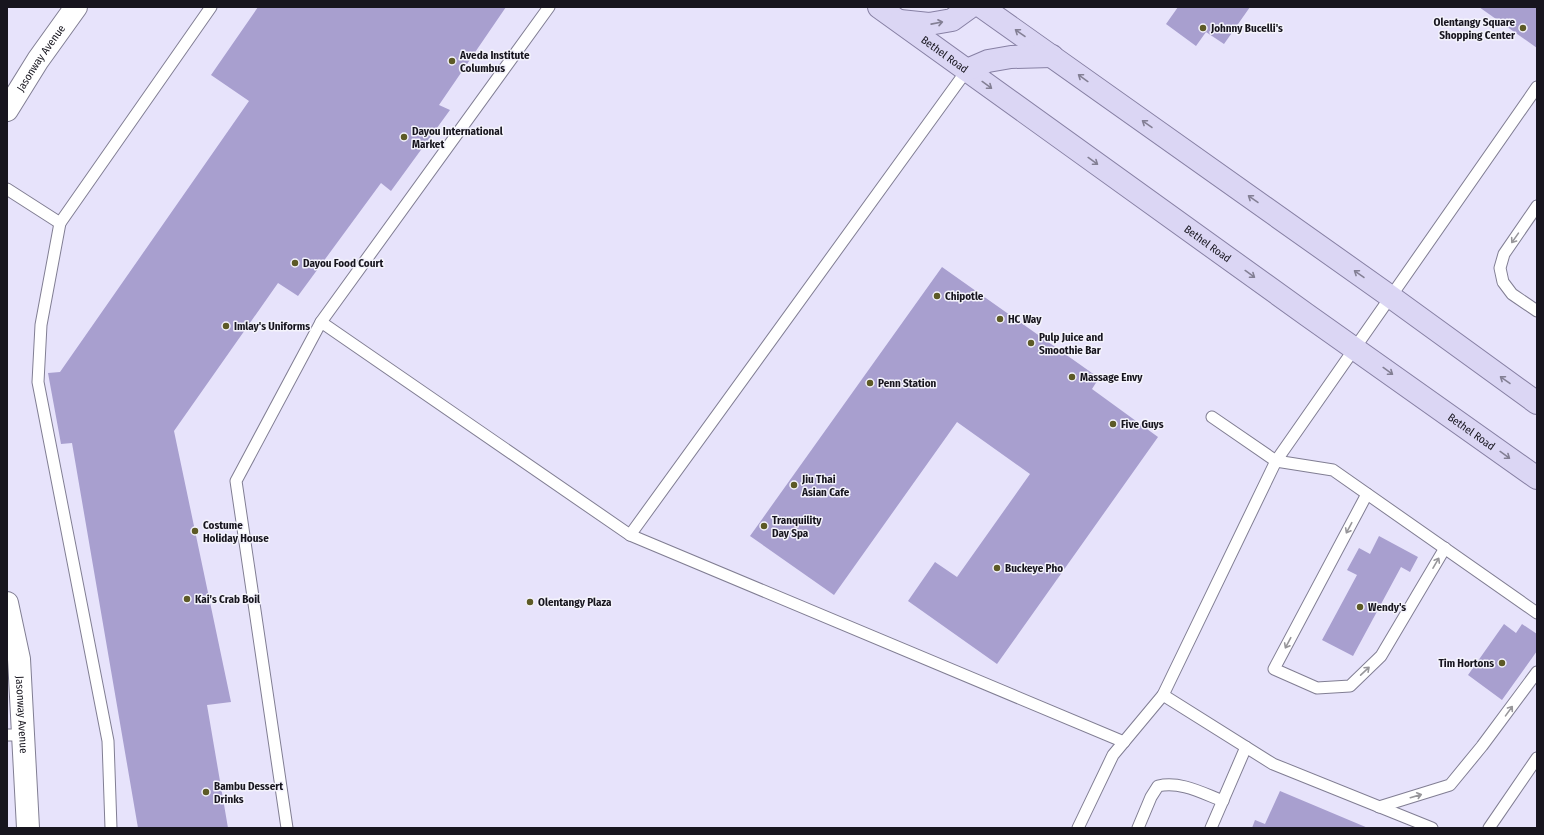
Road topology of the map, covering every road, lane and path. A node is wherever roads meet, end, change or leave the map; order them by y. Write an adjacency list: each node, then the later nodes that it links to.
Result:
1 (76, 7): 11 (street, Jasonway Avenue)
2 (211, 7): 14 (lane)
3 (549, 7): 17 (lane)
4 (879, 7): 7 (main road, Bethel Road)
5 (970, 7): 7 (main road, one-way to 5)
6 (982, 7): 8 (main road, one-way to 6)
7 (899, 21): 9 (main road, Bethel Road)
8 (1052, 56): 9 (main road); 15 (main road, one-way to 8)
9 (967, 70): 18 (main road, Bethel Road, one-way to 18); 24 (lane)
10 (1537, 87): 15 (lane)
11 (7, 110)
12 (7, 189): 14 (lane)
13 (1537, 206): 16 (lane, one-way to 16)
14 (60, 223): 37 (lane)
15 (1391, 297): 18 (lane); 19 (main road, one-way to 15)
16 (1537, 311)
17 (321, 322): 24 (lane); 38 (lane)
18 (1356, 348): 21 (lane); 22 (main road, Bethel Road, one-way to 22)
19 (1537, 403)
20 (1212, 417): 21 (lane)
21 (1276, 461): 23 (lane); 29 (lane)
22 (1537, 478)
23 (1367, 494): 25 (lane); 25 (lane, one-way to 25)
24 (630, 535): 31 (lane)
25 (1445, 548): 27 (lane)
26 (7, 603): 30 (street, Jasonway Avenue)
27 (1537, 613)
28 (1537, 672): 35 (lane, one-way to 28)
29 (1163, 695): 31 (lane); 32 (lane)
30 (15, 735): 36 (street, Jasonway Avenue)
31 (1124, 742): 39 (lane)
32 (1246, 747): 34 (lane); 35 (lane)
33 (1537, 758): 43 (lane)
34 (1223, 801): 40 (lane); 41 (lane)
35 (1379, 807): 42 (lane)
36 (28, 828)
37 (111, 828)
38 (287, 828)
39 (1078, 828)
40 (1138, 828)
41 (1211, 828)
42 (1432, 828)
43 (1489, 828)

